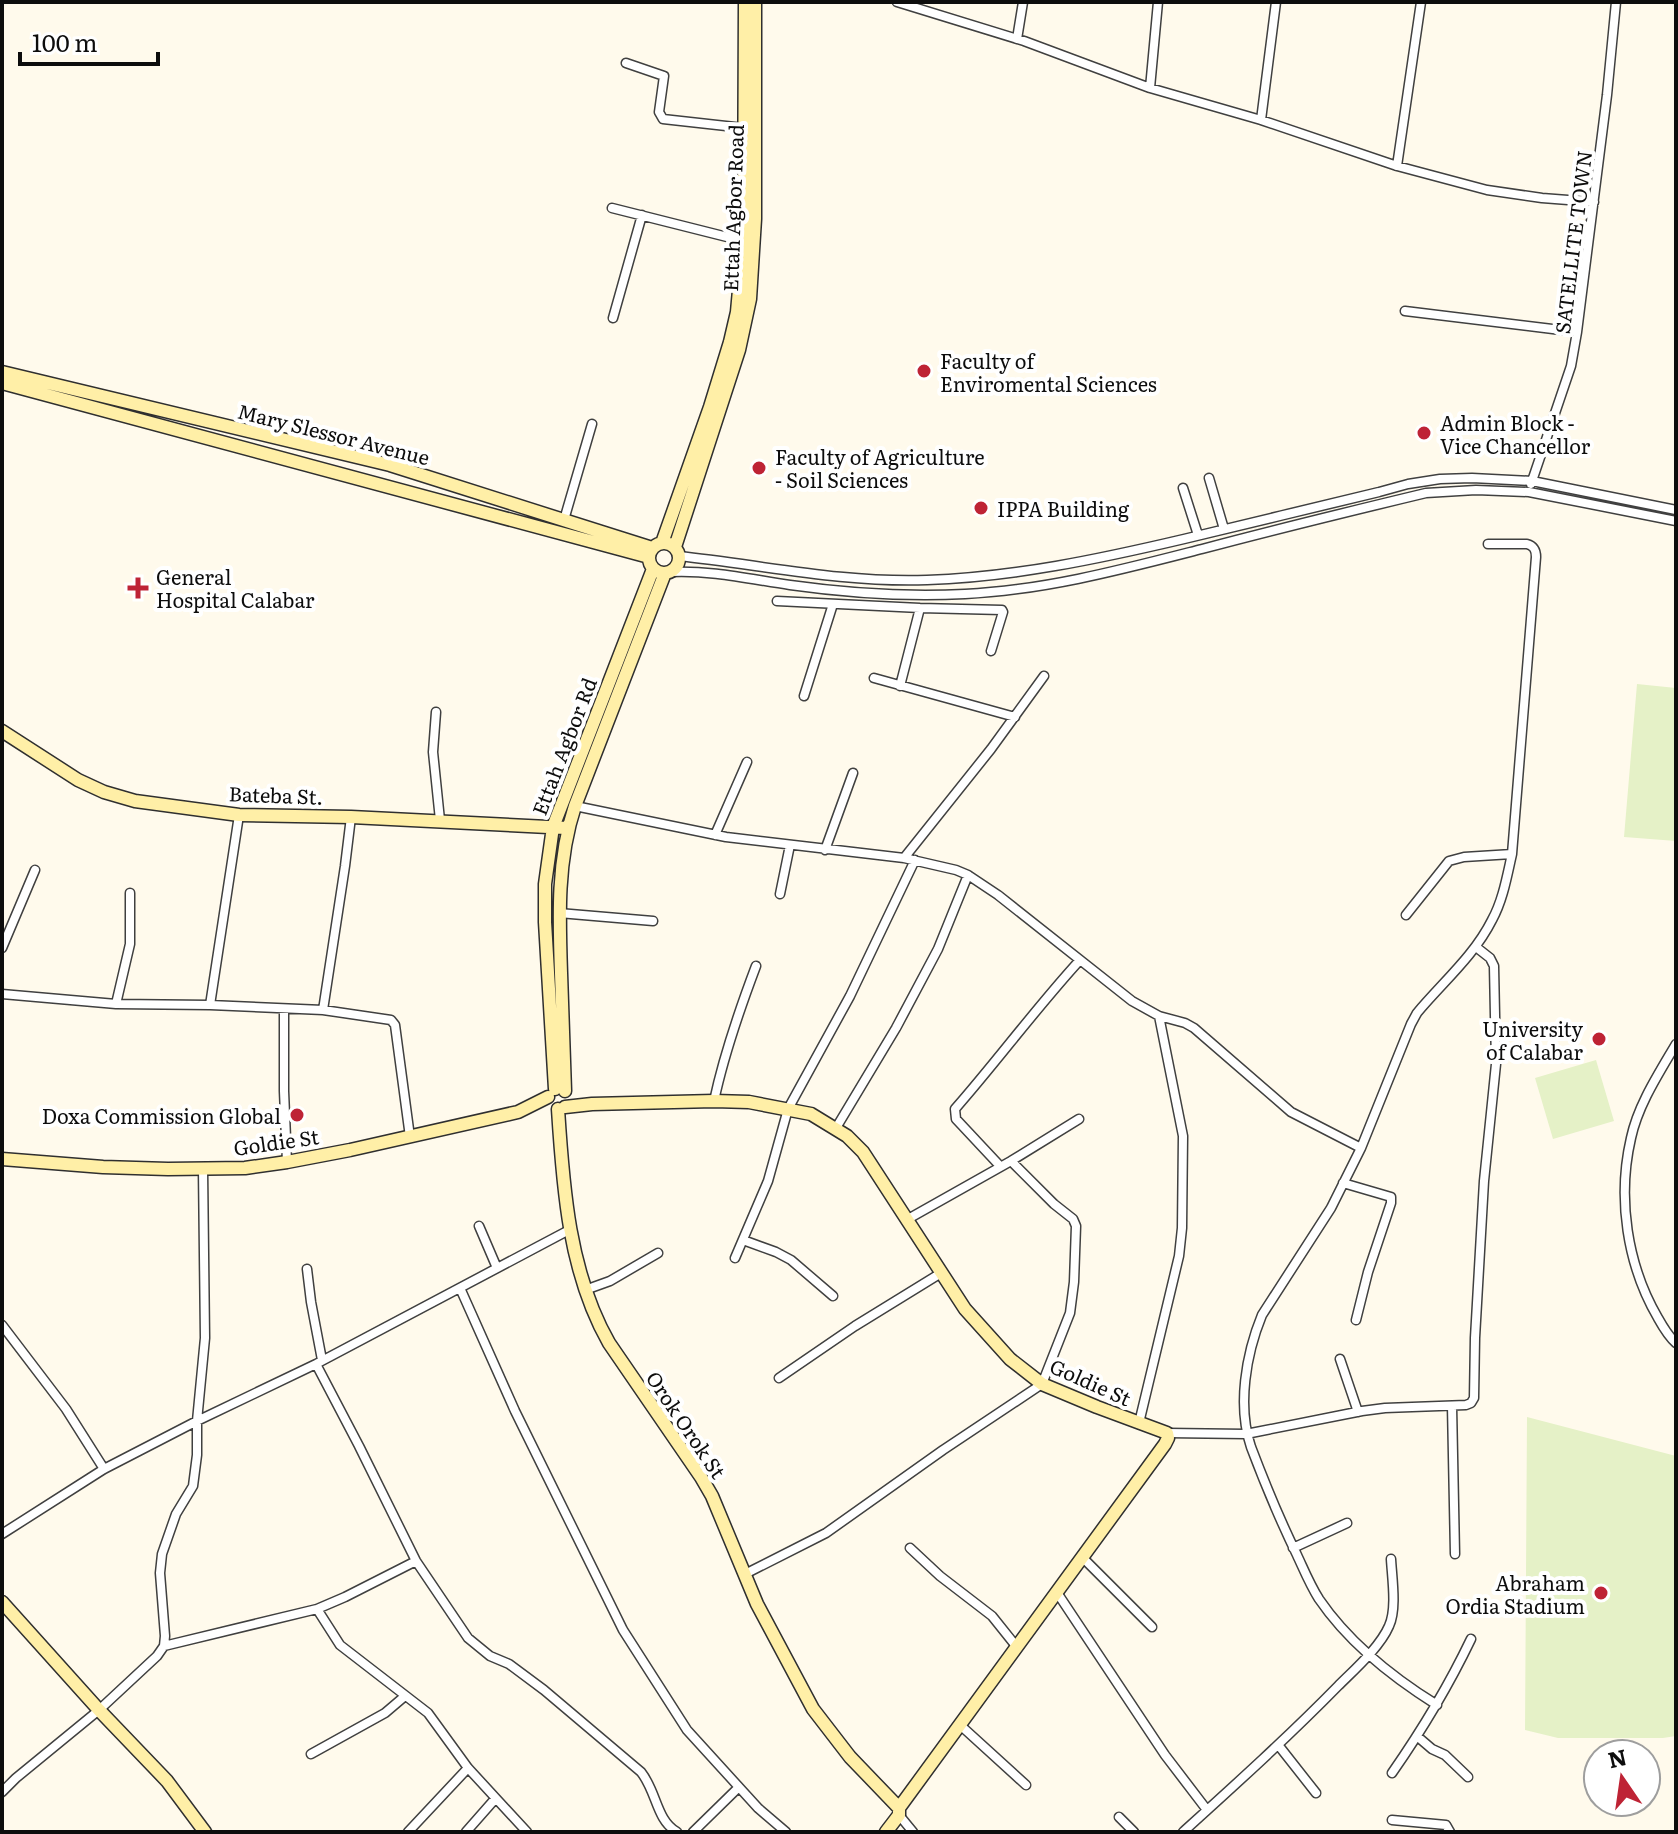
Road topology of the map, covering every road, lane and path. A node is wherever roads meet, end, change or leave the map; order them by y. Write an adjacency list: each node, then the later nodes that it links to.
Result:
1 (745, 2): 13 (main road, Ettah Agbor Road)
2 (755, 2): 35 (main road, Ettah Agbor Road)
3 (897, 2): 9 (street)
4 (1023, 2): 9 (street)
5 (1158, 2): 11 (street)
6 (1276, 2): 12 (street)
7 (1421, 2): 14 (street)
8 (1616, 2): 15 (street, SATELLITE TOWN)
9 (1017, 39): 11 (street)
10 (626, 63): 13 (street)
11 (1150, 88): 12 (street)
12 (1261, 120): 14 (street)
13 (744, 128): 18 (main road, Ettah Agbor Road)
14 (1397, 166): 15 (street)
15 (1594, 202): 21 (street, SATELLITE TOWN)
16 (612, 208): 17 (street)
17 (642, 215): 18 (street); 20 (street)
18 (743, 241): 35 (main road, Ettah Agbor Road)
19 (1405, 311): 21 (street)
20 (613, 318)
21 (1577, 332): 26 (street, SATELLITE TOWN)
22 (2, 372): 30 (main road, Mary Slessor Avenue)
23 (2, 383): 35 (main road, Mary Slessor Avenue)
24 (592, 424): 30 (street)
25 (1209, 478): 32 (street)
26 (1532, 481): 28 (street, SATELLITE TOWN); 29 (street); 32 (street)
27 (1183, 488): 33 (street)
28 (1529, 492): 31 (street); 35 (street)
29 (1676, 510)
30 (564, 520): 35 (main road, Mary Slessor Avenue)
31 (1676, 521)
32 (1224, 529): 33 (street)
33 (1198, 535): 35 (street)
34 (1488, 544): 58 (street)
35 (663, 558): 49 (main road, Ettah Agbor Rd); 53 (main road, Ettah Agbor Rd)
36 (777, 601): 37 (street)
37 (833, 604): 38 (street); 43 (street)
38 (920, 608): 39 (street); 42 (street)
39 (991, 651)
40 (1044, 676): 45 (street)
41 (874, 678): 42 (street)
42 (900, 686): 45 (street)
43 (804, 696)
44 (436, 712): 52 (street)
45 (1015, 717): 59 (street)
46 (2, 731): 50 (main road, Bateba St.)
47 (747, 762): 55 (street)
48 (853, 773): 57 (street)
49 (575, 806): 54 (main road, Ettah Agbor Rd); 55 (street)
50 (239, 815): 51 (main road, Bateba St.); 74 (street)
51 (351, 817): 52 (main road, Bateba St.); 76 (street)
52 (440, 820): 53 (main road, Bateba St.)
53 (553, 827): 54 (main road, Bateba St.); 79 (main road, Ettah Agbor Rd)
54 (568, 828): 65 (main road, Ettah Agbor Rd)
55 (715, 835): 56 (street)
56 (790, 845): 57 (street); 64 (street)
57 (825, 850): 59 (street)
58 (1512, 854): 66 (street); 68 (street)
59 (904, 858): 60 (street)
60 (915, 860): 62 (street); 81 (street)
61 (35, 870): 69 (street)
62 (968, 875): 70 (street); 83 (street)
63 (130, 893): 73 (street)
64 (780, 894)
65 (559, 913): 67 (street); 79 (main road, Ettah Agbor Rd)
66 (1406, 915)
67 (653, 921)
68 (1476, 947): 85 (street); 111 (street)
69 (2, 948)
70 (1080, 960): 77 (street); 89 (street)
71 (756, 966): 80 (street)
72 (2, 994): 73 (street)
73 (116, 1004): 74 (street)
74 (210, 1005): 75 (street)
75 (284, 1010): 76 (street); 88 (street)
76 (323, 1010): 84 (street)
77 (1159, 1016): 85 (street); 114 (street)
78 (1676, 1044): 106 (street)
79 (559, 1100): 80 (main road, Goldie St); 84 (main road, Goldie St); 94 (main road, Orok Orok St)
80 (714, 1101): 81 (main road, Goldie St)
81 (788, 1109): 83 (main road, Goldie St); 95 (street)
82 (1079, 1119): 87 (street)
83 (836, 1128): 92 (main road, Goldie St)
84 (410, 1137): 88 (main road, Goldie St)
85 (1361, 1148): 91 (street)
86 (2, 1159): 90 (main road, Goldie St)
87 (1011, 1161): 89 (street); 110 (street)
88 (287, 1162): 90 (main road, Goldie St)
89 (1000, 1166): 92 (street)
90 (203, 1169): 113 (street)
91 (1343, 1183): 104 (street); 116 (street)
92 (908, 1219): 100 (main road, Goldie St)
93 (479, 1226): 98 (street)
94 (571, 1229): 98 (street); 102 (main road, Orok Orok St)
95 (743, 1240): 97 (street); 103 (street)
96 (658, 1253): 102 (street)
97 (735, 1258)
98 (497, 1268): 101 (street)
99 (307, 1269): 108 (street)
100 (941, 1273): 109 (street); 110 (main road, Goldie St)
101 (460, 1288): 108 (street); 146 (street)
102 (585, 1290): 126 (main road, Orok Orok St)
103 (833, 1296)
104 (1356, 1320)
105 (2, 1325): 117 (street)
106 (1676, 1343)
107 (1340, 1359): 112 (street)
108 (319, 1362): 113 (street); 125 (street)
109 (779, 1378)
110 (1042, 1384): 114 (main road, Goldie St); 126 (street)
111 (1452, 1406): 112 (street); 122 (street)
112 (1358, 1412): 116 (street)
113 (197, 1421): 117 (street); 132 (street)
114 (1139, 1423): 115 (main road, Goldie St)
115 (1167, 1433): 116 (street); 123 (main road)
116 (1246, 1434): 121 (street)
117 (104, 1469): 119 (street)
118 (1347, 1523): 121 (street)
119 (2, 1534)
120 (910, 1548): 133 (street)
121 (1293, 1548): 134 (street)
122 (1455, 1554)
123 (1082, 1557): 127 (main road); 130 (street)
124 (1391, 1559): 134 (street)
125 (416, 1561): 129 (street); 158 (street)
126 (745, 1574): 151 (main road, Orok Orok St)
127 (1056, 1591): 133 (main road); 150 (street)
128 (2, 1602): 137 (main road)
129 (317, 1609): 132 (street); 135 (street)
130 (1152, 1627)
131 (1471, 1639): 136 (street)
132 (164, 1646): 137 (street)
133 (1016, 1646): 138 (main road)
134 (1369, 1654): 136 (street); 140 (street)
135 (405, 1696): 141 (street); 142 (street)
136 (1437, 1705): 139 (street)
137 (99, 1710): 147 (street); 154 (main road)
138 (959, 1724): 145 (street); 151 (main road)
139 (1418, 1737): 143 (street); 144 (street)
140 (1279, 1746): 148 (street); 150 (street)
141 (311, 1754)
142 (468, 1768): 149 (street); 155 (street)
143 (1392, 1773)
144 (1468, 1777)
145 (1026, 1785)
146 (739, 1787): 159 (street); 160 (street)
147 (2, 1792)
148 (1316, 1793)
149 (495, 1799): 156 (street); 157 (street)
150 (1207, 1810): 164 (street)
151 (899, 1811): 161 (main road); 162 (street)
152 (1119, 1817): 163 (street)
153 (1392, 1820): 165 (street)
154 (205, 1832)
155 (408, 1832)
156 (466, 1832)
157 (527, 1832)
158 (677, 1832)
159 (693, 1832)
160 (786, 1832)
161 (886, 1832)
162 (913, 1832)
163 (1134, 1832)
164 (1183, 1832)
165 (1450, 1832)

